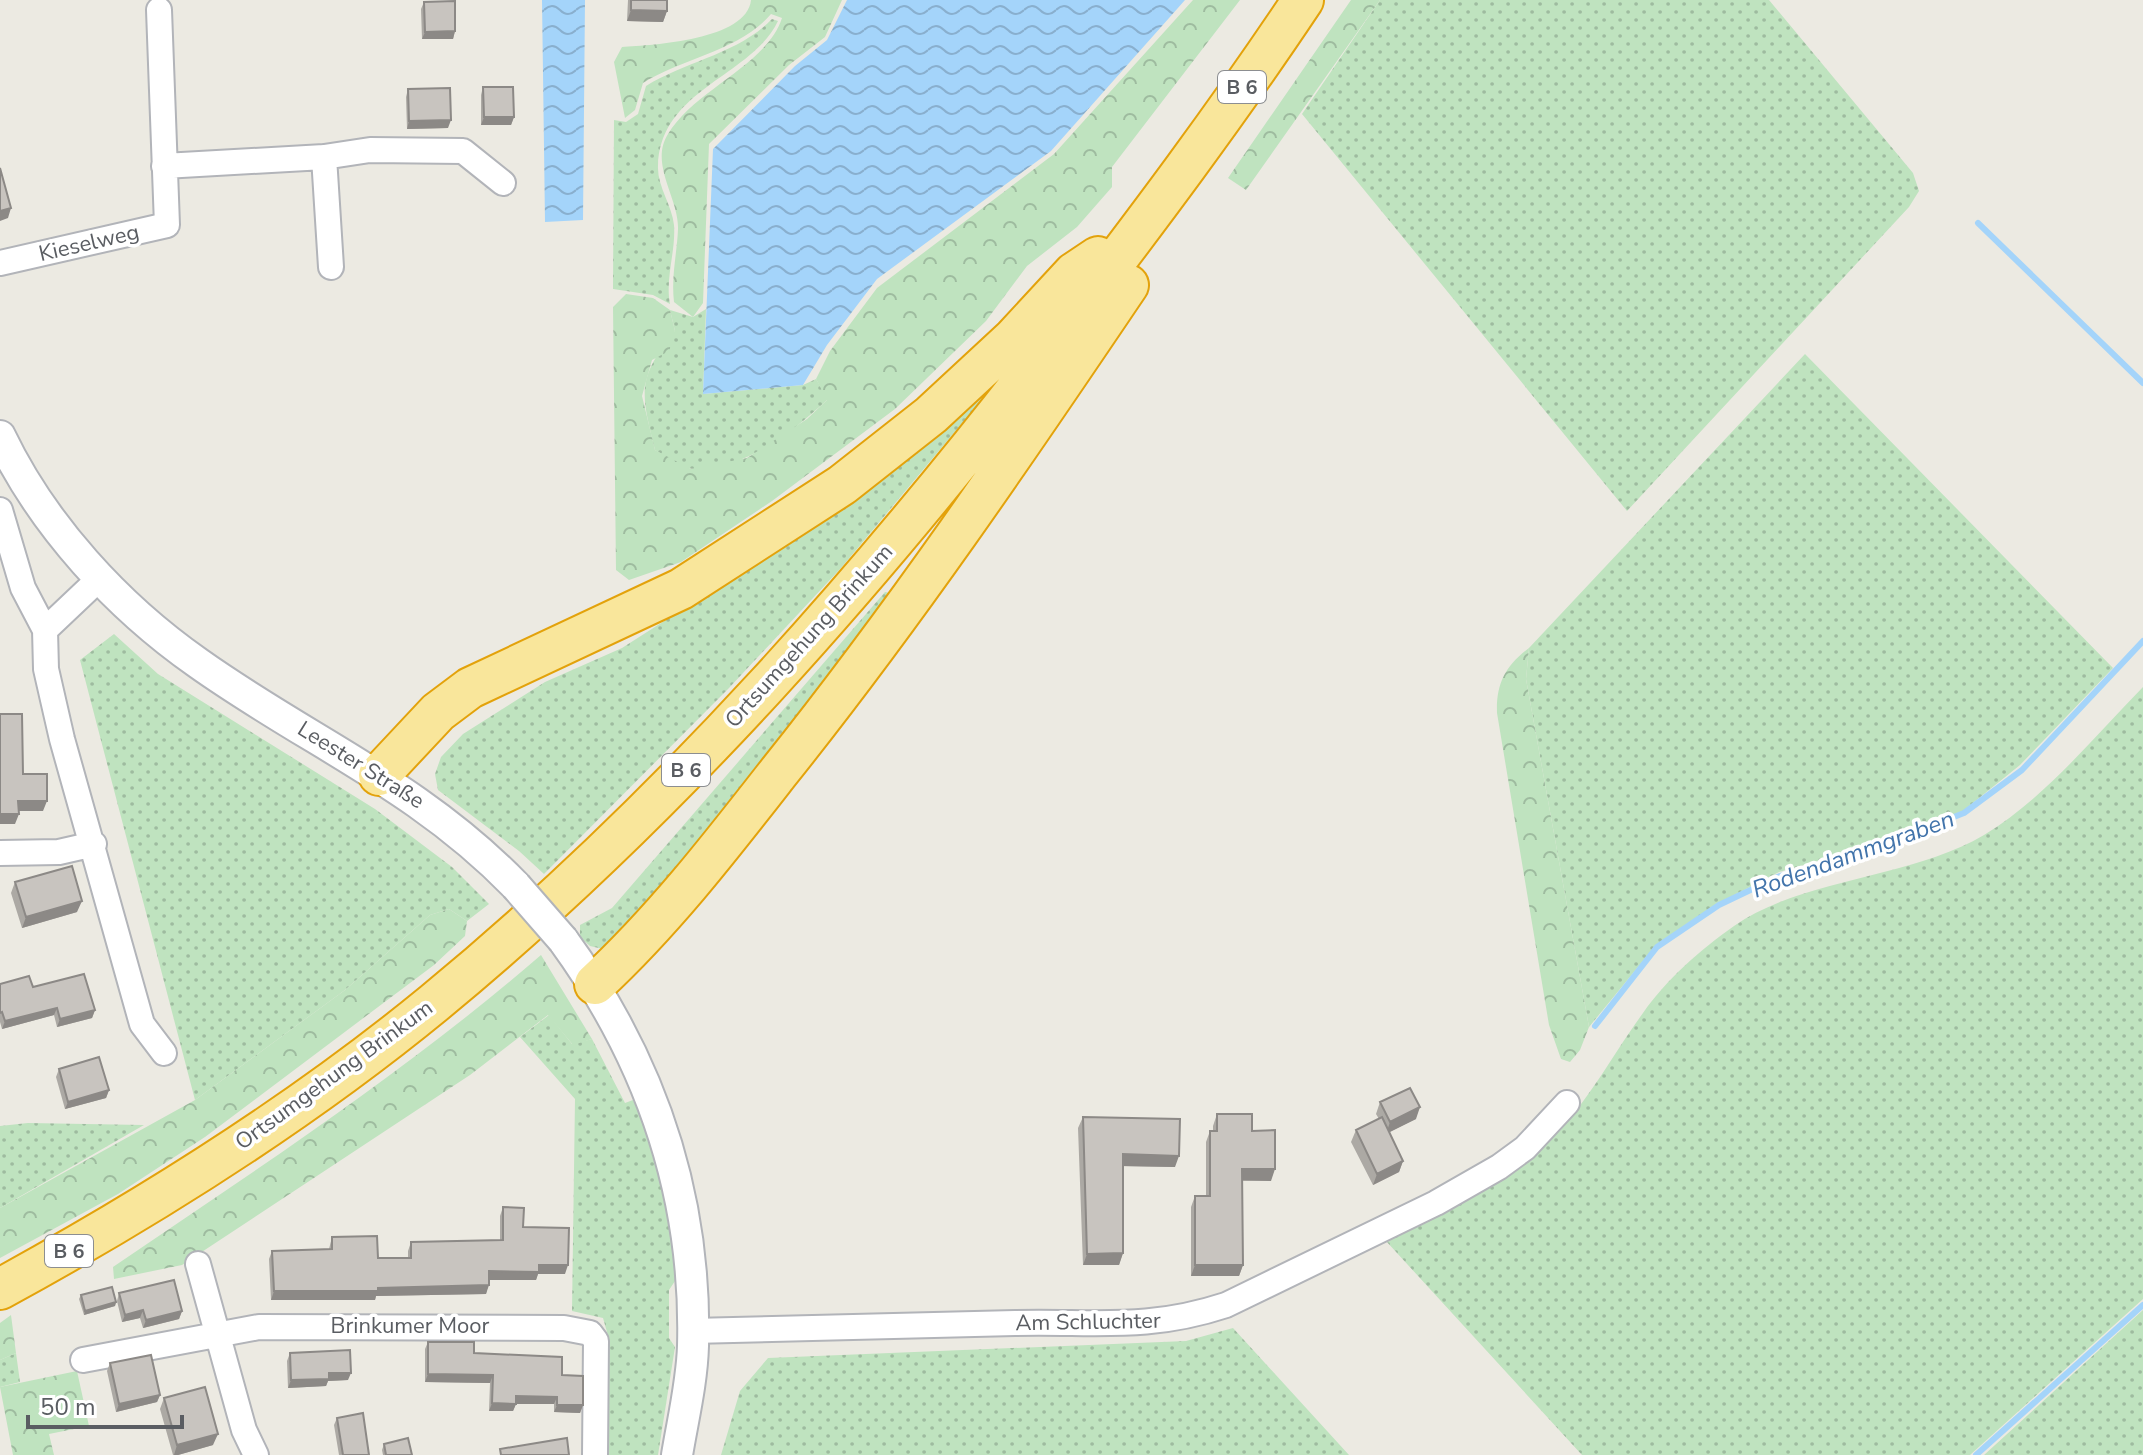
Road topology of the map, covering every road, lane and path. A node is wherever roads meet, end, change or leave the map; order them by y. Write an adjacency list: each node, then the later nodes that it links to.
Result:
1 (1303, 0): 5 (highway, Ortsumgehung Brinkum / B 6)
2 (159, 10): 4 (street, Kieselweg)
3 (324, 157): 4 (street); 6 (street); 9 (street)
4 (164, 166): 8 (street, Kieselweg)
5 (1181, 174): 7 (highway, Ortsumgehung Brinkum / B 6); 17 (highway, B 6)
6 (503, 183)
7 (1139, 231): 14 (highway, B 6); 21 (highway, Ortsumgehung Brinkum / B 6)
8 (0, 263)
9 (331, 267)
10 (0, 436): 12 (street, Leester Straße)
11 (0, 510): 13 (street)
12 (101, 577): 13 (street); 14 (street, Leester Straße)
13 (45, 630): 15 (street)
14 (379, 775): 17 (street, Leester Straße, bridge)
15 (94, 844): 16 (street); 18 (street)
16 (0, 853)
17 (595, 984): 22 (street, Leester Straße)
18 (164, 1053)
19 (1567, 1103): 22 (street, Am Schluchter)
20 (198, 1264): 23 (street)
21 (0, 1289)
22 (692, 1331): 27 (street, Leester Straße)
23 (217, 1336): 24 (street); 25 (street); 26 (street, Brinkumer Moor)
24 (83, 1360)
25 (256, 1455)
26 (595, 1455)
27 (677, 1455)

